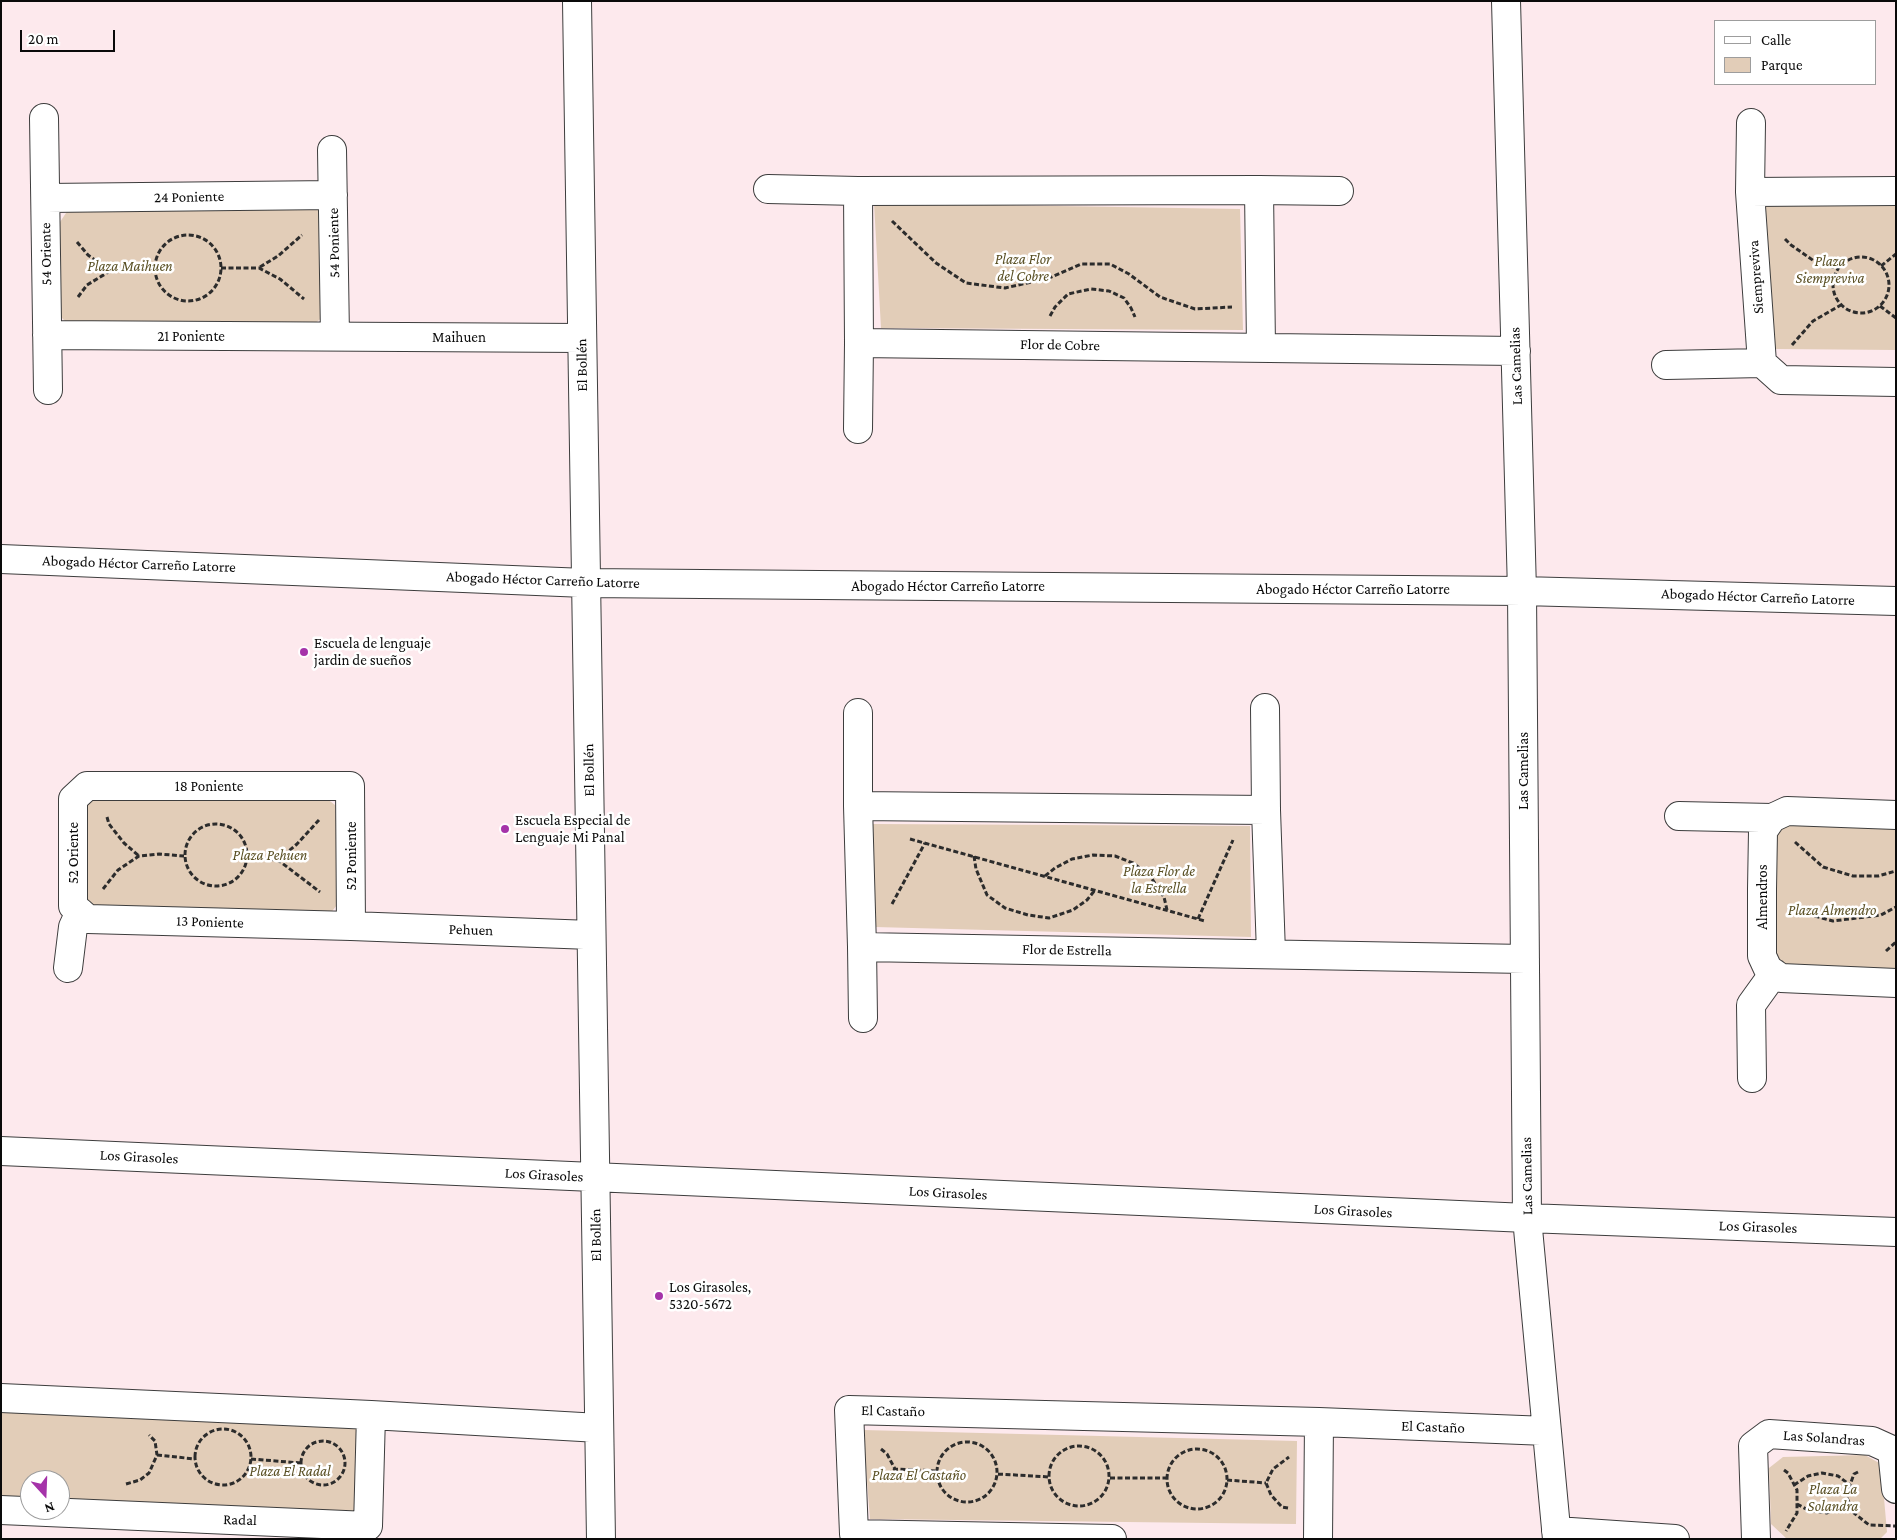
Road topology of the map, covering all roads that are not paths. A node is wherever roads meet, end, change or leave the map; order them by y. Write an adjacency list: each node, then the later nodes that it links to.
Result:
1 (577, 1): 16 (street, El Bollén)
2 (1506, 1): 19 (street, Las Camelias)
3 (44, 118): 13 (street, 54 Oriente)
4 (1751, 123): 11 (street, Siempreviva)
5 (332, 150): 12 (street, 54 Poniente)
6 (768, 189): 7 (street)
7 (862, 190): 8 (street); 17 (street)
8 (1259, 190): 9 (street); 18 (street)
9 (1339, 191)
10 (1896, 191): 11 (street)
11 (1750, 192): 21 (street, Siempreviva)
12 (328, 195): 13 (street, 24 Poniente); 15 (street, 54 Poniente)
13 (46, 198): 14 (street, 54 Oriente)
14 (54, 335): 15 (street, 21 Poniente); 23 (street, 54 Oriente)
15 (335, 336): 16 (street, Maihuen)
16 (582, 338): 26 (street, El Bollén)
17 (859, 344): 18 (street, Flor de Cobre); 24 (street)
18 (1261, 347): 19 (street, Flor de Cobre)
19 (1516, 351): 27 (street, Las Camelias)
20 (1666, 365): 21 (street)
21 (1772, 372): 22 (street)
22 (1896, 382)
23 (48, 390)
24 (858, 428)
25 (1, 559): 26 (street, Abogado Héctor Carreño Latorre)
26 (586, 583): 27 (street, Abogado Héctor Carreño Latorre); 40 (street, El Bollén)
27 (1522, 590): 28 (street, Abogado Héctor Carreño Latorre); 43 (street, Las Camelias)
28 (1896, 601)
29 (1265, 708): 34 (street)
30 (858, 713): 33 (street)
31 (344, 786): 32 (street, 18 Poniente); 39 (street, 52 Poniente)
32 (73, 800): 38 (street, 52 Oriente)
33 (858, 806): 34 (street); 41 (street)
34 (1256, 810): 42 (street)
35 (1896, 815): 37 (street)
36 (1679, 816): 37 (street)
37 (1777, 816): 45 (street, Almendros)
38 (80, 912): 39 (street, 13 Poniente); 44 (street, 52 Oriente)
39 (351, 926): 40 (street, Pehuen)
40 (591, 935): 50 (street, El Bollén)
41 (866, 947): 42 (street, Flor de Estrella); 47 (street)
42 (1271, 953): 43 (street, Flor de Estrella)
43 (1525, 959): 51 (street, Las Camelias)
44 (68, 968)
45 (1774, 973): 46 (street); 48 (street)
46 (1896, 983)
47 (863, 1018)
48 (1752, 1078)
49 (1, 1151): 50 (street, Los Girasoles)
50 (595, 1177): 51 (street, Los Girasoles); 56 (street, El Bollén)
51 (1527, 1218): 52 (street, Los Girasoles); 57 (street, Las Camelias)
52 (1896, 1232)
53 (1, 1398): 54 (street)
54 (371, 1415): 56 (street); 59 (street, Radal)
55 (1319, 1422): 57 (street, El Castaño); 62 (street, El Castaño); 63 (street)
56 (599, 1428): 61 (street, El Bollén)
57 (1547, 1431): 60 (street, Las Camelias)
58 (1896, 1489): 65 (street, Las Solandras)
59 (1, 1510)
60 (1556, 1535): 64 (street)
61 (601, 1539)
62 (1112, 1539)
63 (1318, 1539)
64 (1675, 1539)
65 (1756, 1539)

